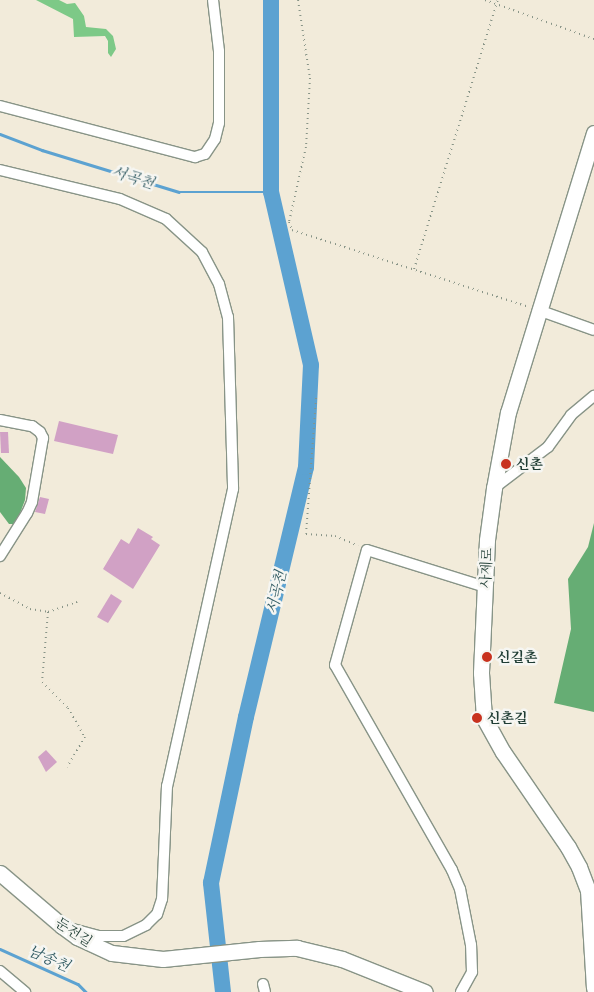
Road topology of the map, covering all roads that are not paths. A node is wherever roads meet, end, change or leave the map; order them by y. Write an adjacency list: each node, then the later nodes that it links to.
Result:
1 (212, 0): 2 (street)
2 (0, 106)
3 (594, 133): 5 (street, 사제로)
4 (0, 170): 13 (street)
5 (538, 310): 6 (street); 9 (street, 사제로)
6 (594, 330)
7 (594, 396): 9 (street)
8 (0, 420): 10 (street)
9 (494, 488): 11 (street, 사제로)
10 (0, 556)
11 (485, 587): 15 (street, 사제로); 18 (street)
12 (0, 873): 13 (street, 둔전길)
13 (62, 926): 17 (street, 둔전길)
14 (0, 971): 16 (street)
15 (593, 986)
16 (25, 992)
17 (425, 992)
18 (461, 992)

